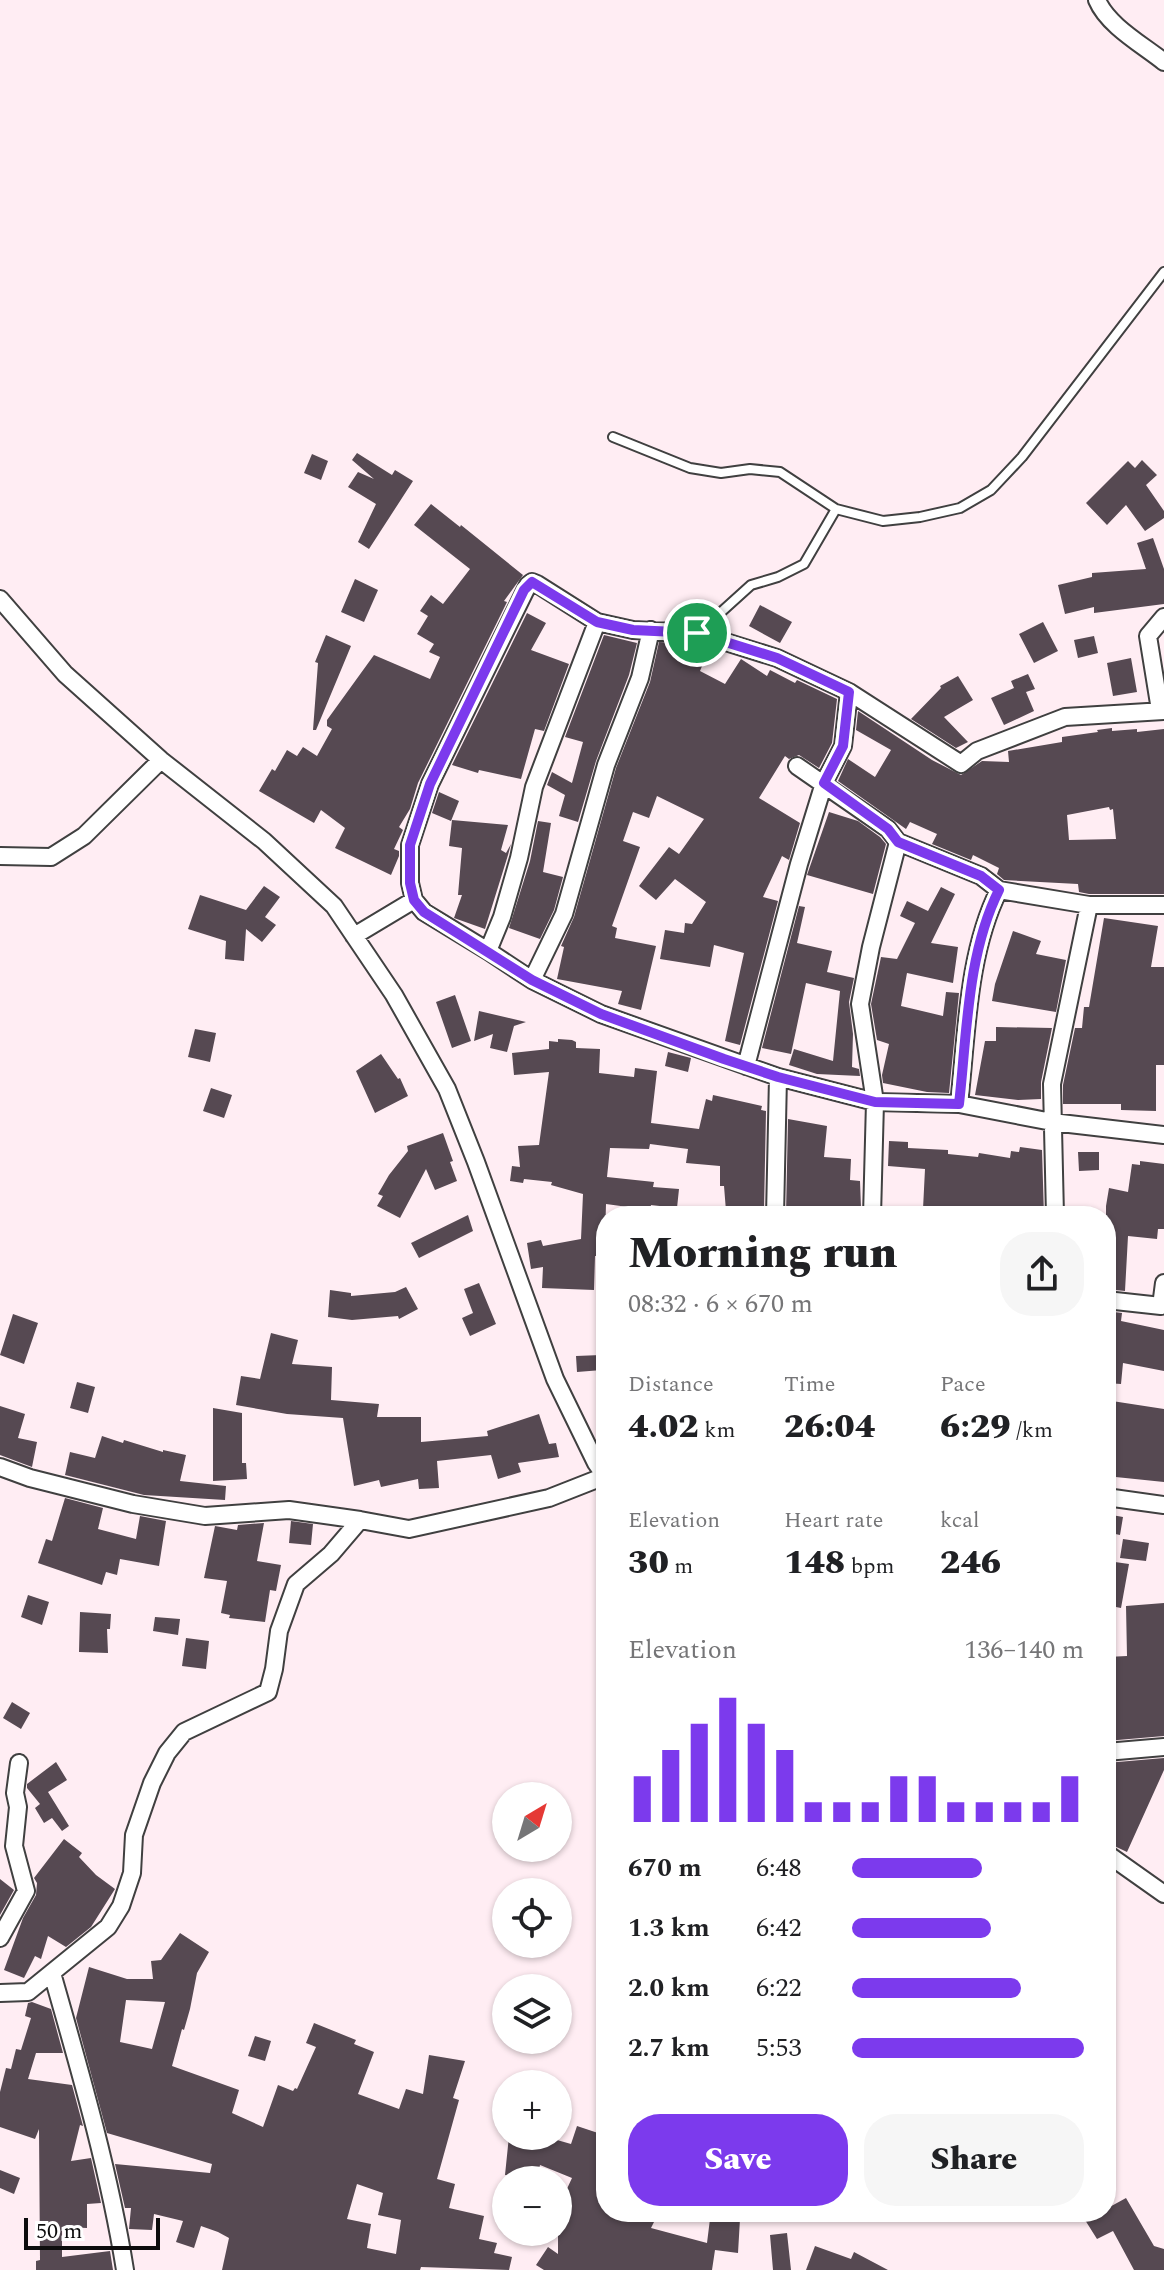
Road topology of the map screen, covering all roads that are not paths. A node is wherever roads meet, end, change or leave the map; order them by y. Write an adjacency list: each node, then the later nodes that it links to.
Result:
1 (1097, 0): 2 (street)
2 (1164, 62)
3 (1164, 272): 5 (lane)
4 (613, 437): 5 (lane)
5 (836, 509): 10 (lane)
6 (0, 599): 13 (street)
7 (1164, 617): 12 (street)
8 (597, 622): 9 (street); 19 (street); 23 (street)
9 (651, 630): 10 (street); 24 (street)
10 (697, 633): 11 (street)
11 (849, 692): 12 (street); 15 (street)
12 (1162, 710)
13 (161, 760): 17 (street); 22 (street)
14 (797, 766): 15 (street)
15 (824, 783): 16 (street); 25 (street)
16 (898, 842): 18 (street); 27 (street)
17 (0, 856)
18 (999, 890): 20 (street); 28 (street)
19 (414, 900): 22 (street); 23 (street)
20 (1089, 905): 21 (street); 29 (street)
21 (1164, 905)
22 (354, 936): 37 (street)
23 (488, 951): 24 (street)
24 (532, 980): 25 (street)
25 (746, 1066): 26 (street)
26 (778, 1077): 27 (street); 31 (street)
27 (875, 1102): 28 (street); 32 (street)
28 (959, 1104): 29 (street)
29 (1052, 1122): 30 (street); 33 (street)
30 (1164, 1135)
31 (775, 1206)
32 (872, 1206)
33 (1055, 1206)
34 (1164, 1283): 36 (street)
35 (1116, 1301): 36 (street)
36 (1162, 1306)
37 (596, 1463)
38 (0, 1467): 42 (street)
39 (596, 1480): 42 (street)
40 (1116, 1498): 41 (street)
41 (1164, 1505)
42 (360, 1520): 49 (street)
43 (1164, 1747): 44 (street)
44 (1116, 1751)
45 (19, 1763): 48 (street)
46 (1116, 1860): 47 (street)
47 (1164, 1894)
48 (0, 1938)
49 (52, 1973): 50 (street); 51 (street)
50 (0, 1993)
51 (125, 2270)

